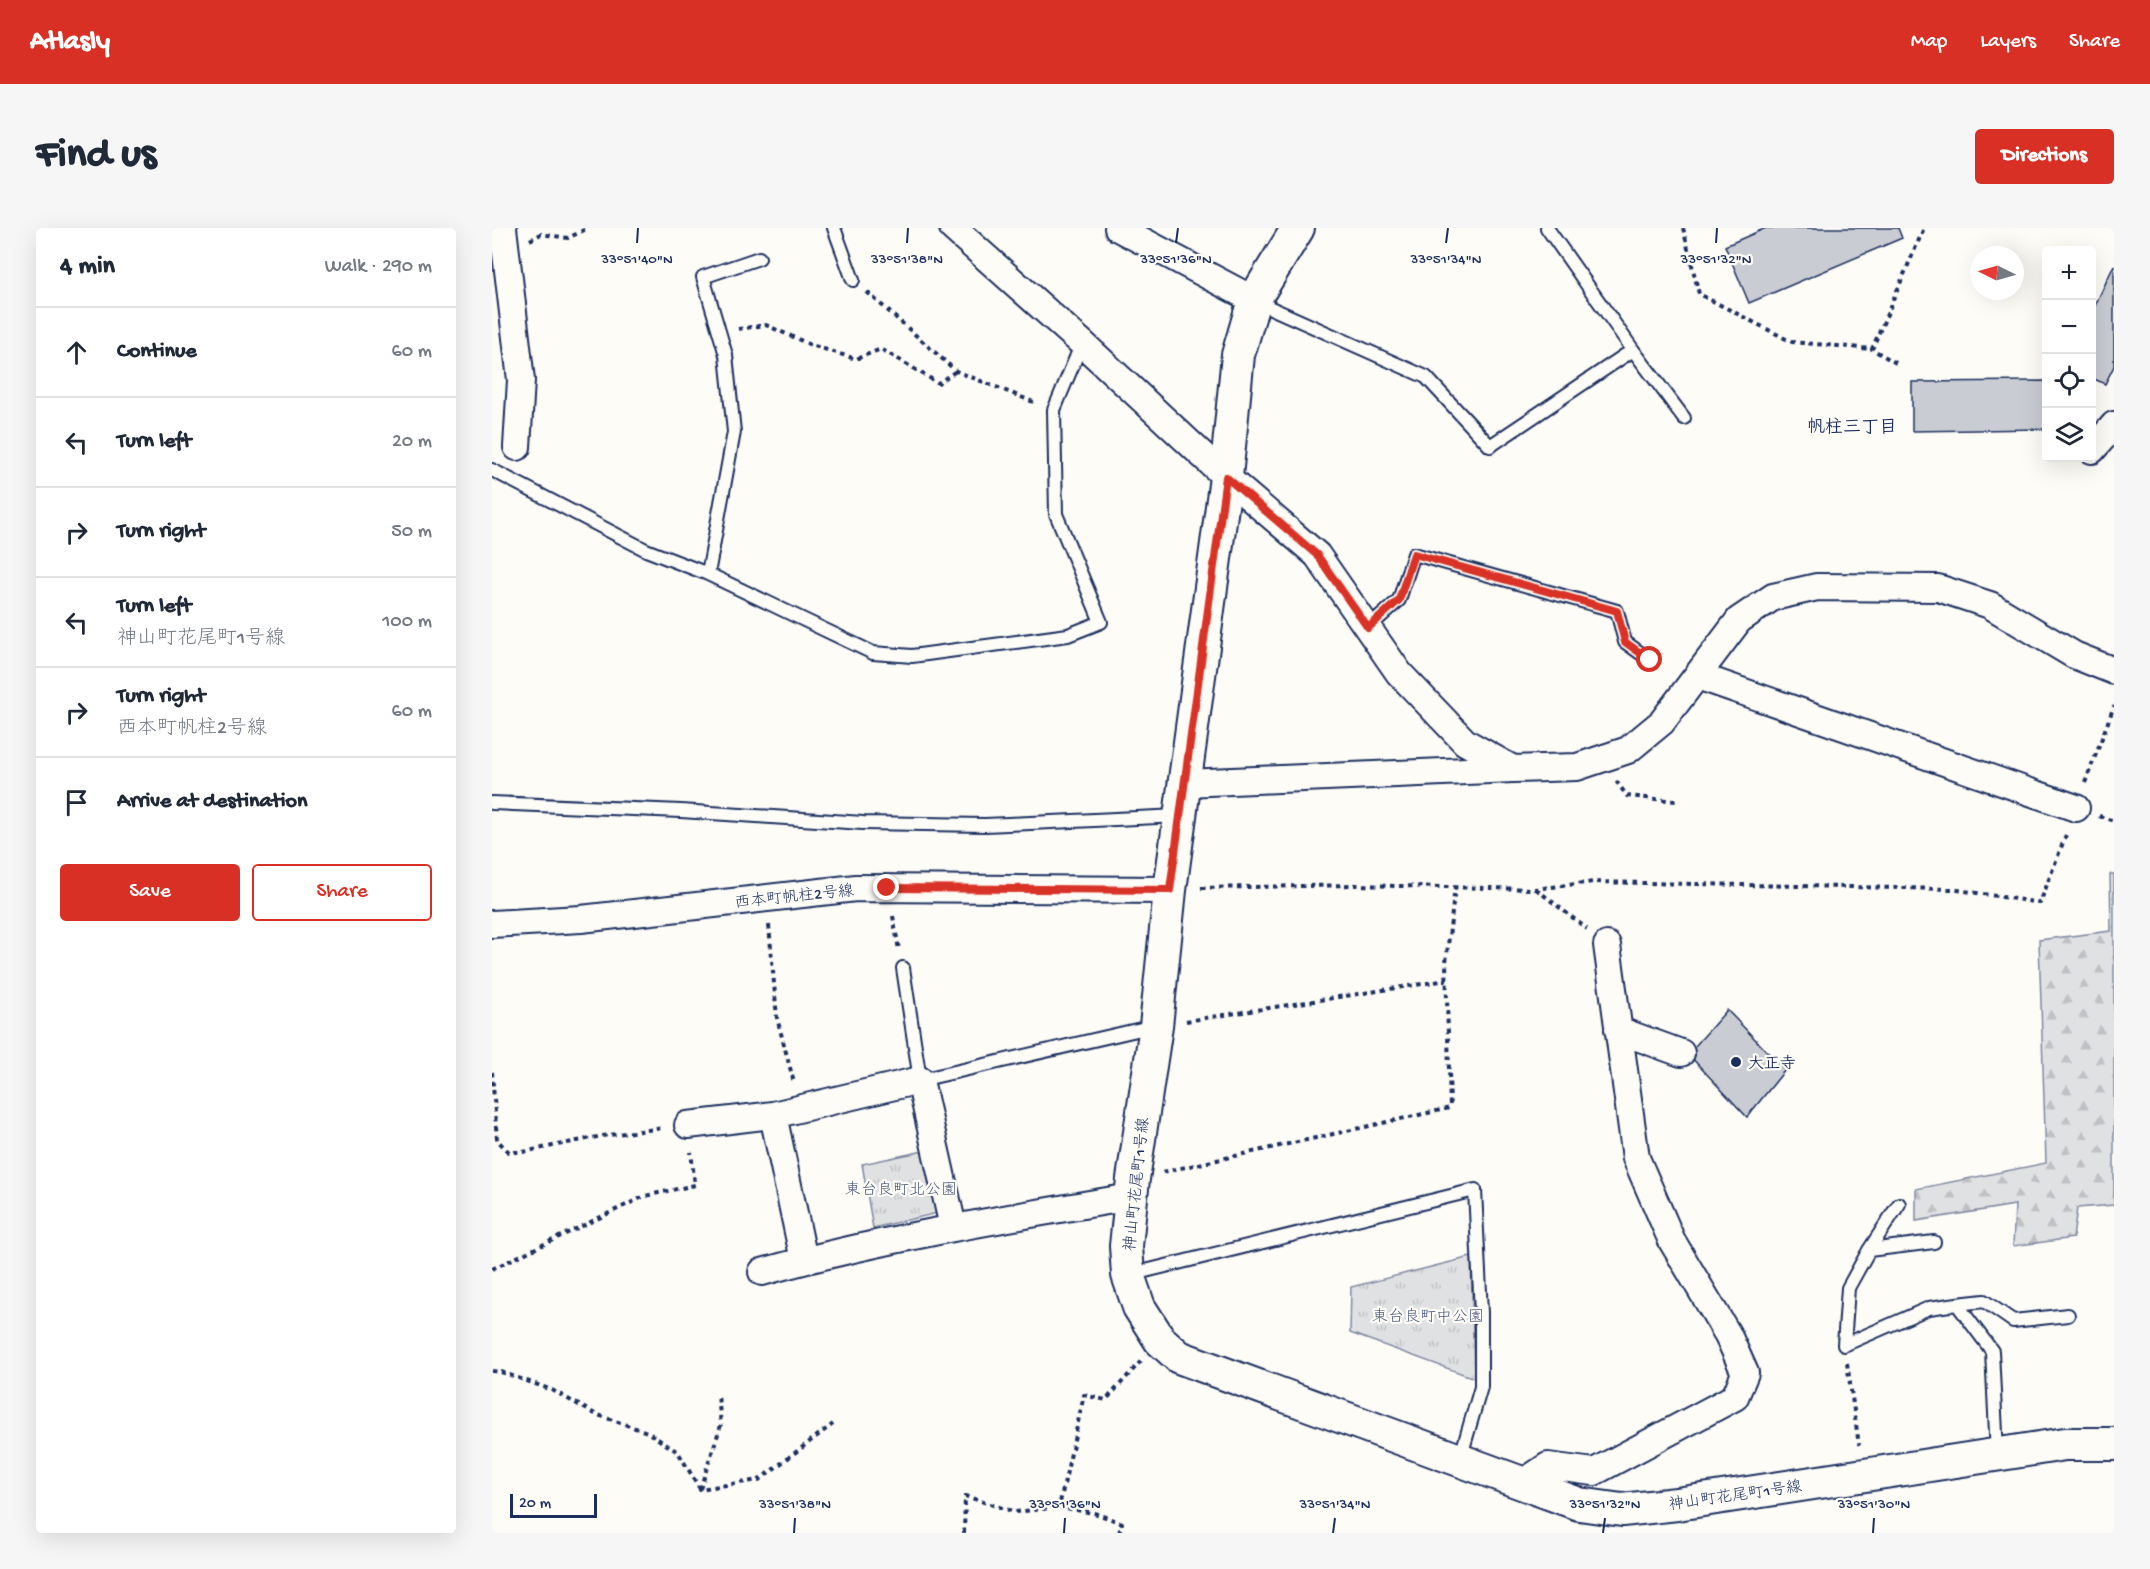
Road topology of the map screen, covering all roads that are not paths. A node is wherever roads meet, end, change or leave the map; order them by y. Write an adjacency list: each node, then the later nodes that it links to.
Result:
1 (503, 228): 15 (street)
2 (834, 228): 8 (lane)
3 (953, 228): 10 (street)
4 (1118, 228): 9 (street)
5 (1298, 228): 9 (street, 神山町花尾町1号線)
6 (1547, 228): 11 (lane)
7 (759, 258): 18 (lane)
8 (853, 280)
9 (1254, 300): 11 (lane); 17 (street, 神山町花尾町1号線)
10 (1082, 343): 17 (street); 18 (lane)
11 (1633, 350): 12 (lane)
12 (1684, 418)
13 (2114, 425): 14 (street)
14 (2096, 445)
15 (517, 447)
16 (492, 470): 18 (lane)
17 (1226, 477): 19 (street); 24 (street, 神山町花尾町1号線)
18 (708, 574)
19 (1368, 628): 20 (lane); 23 (street)
20 (1650, 660)
21 (2114, 671): 22 (street)
22 (1698, 676): 23 (street); 26 (street)
23 (1513, 769): 24 (street)
24 (1185, 783): 27 (street, 神山町花尾町1号線)
25 (492, 803): 27 (lane)
26 (2076, 808)
27 (1180, 816): 28 (street, 神山町花尾町1号線)
28 (1170, 890): 29 (street, 西本町帆柱2号線); 32 (street, 神山町花尾町1号線)
29 (492, 924)
30 (1608, 945): 33 (street)
31 (903, 968): 35 (lane)
32 (1156, 1026): 35 (lane); 38 (street, 神山町花尾町1号線)
33 (1618, 1030): 34 (street); 51 (street)
34 (1681, 1053)
35 (920, 1080): 36 (street); 40 (street)
36 (773, 1115): 37 (street); 43 (street)
37 (688, 1125)
38 (1131, 1197): 40 (street); 45 (street, 神山町花尾町1号線)
39 (1899, 1204): 42 (lane)
40 (953, 1227): 43 (street)
41 (1934, 1242): 42 (lane)
42 (1869, 1250): 46 (lane)
43 (804, 1260): 44 (street)
44 (762, 1272)
45 (1128, 1275): 50 (street, 神山町花尾町1号線); 50 (lane)
46 (1957, 1304): 47 (lane); 49 (lane)
47 (2068, 1314)
48 (2114, 1444): 49 (street, 神山町花尾町1号線)
49 (1998, 1455): 51 (street, 神山町花尾町1号線)
50 (1460, 1459): 51 (street, 神山町花尾町1号線)
51 (1524, 1482)

